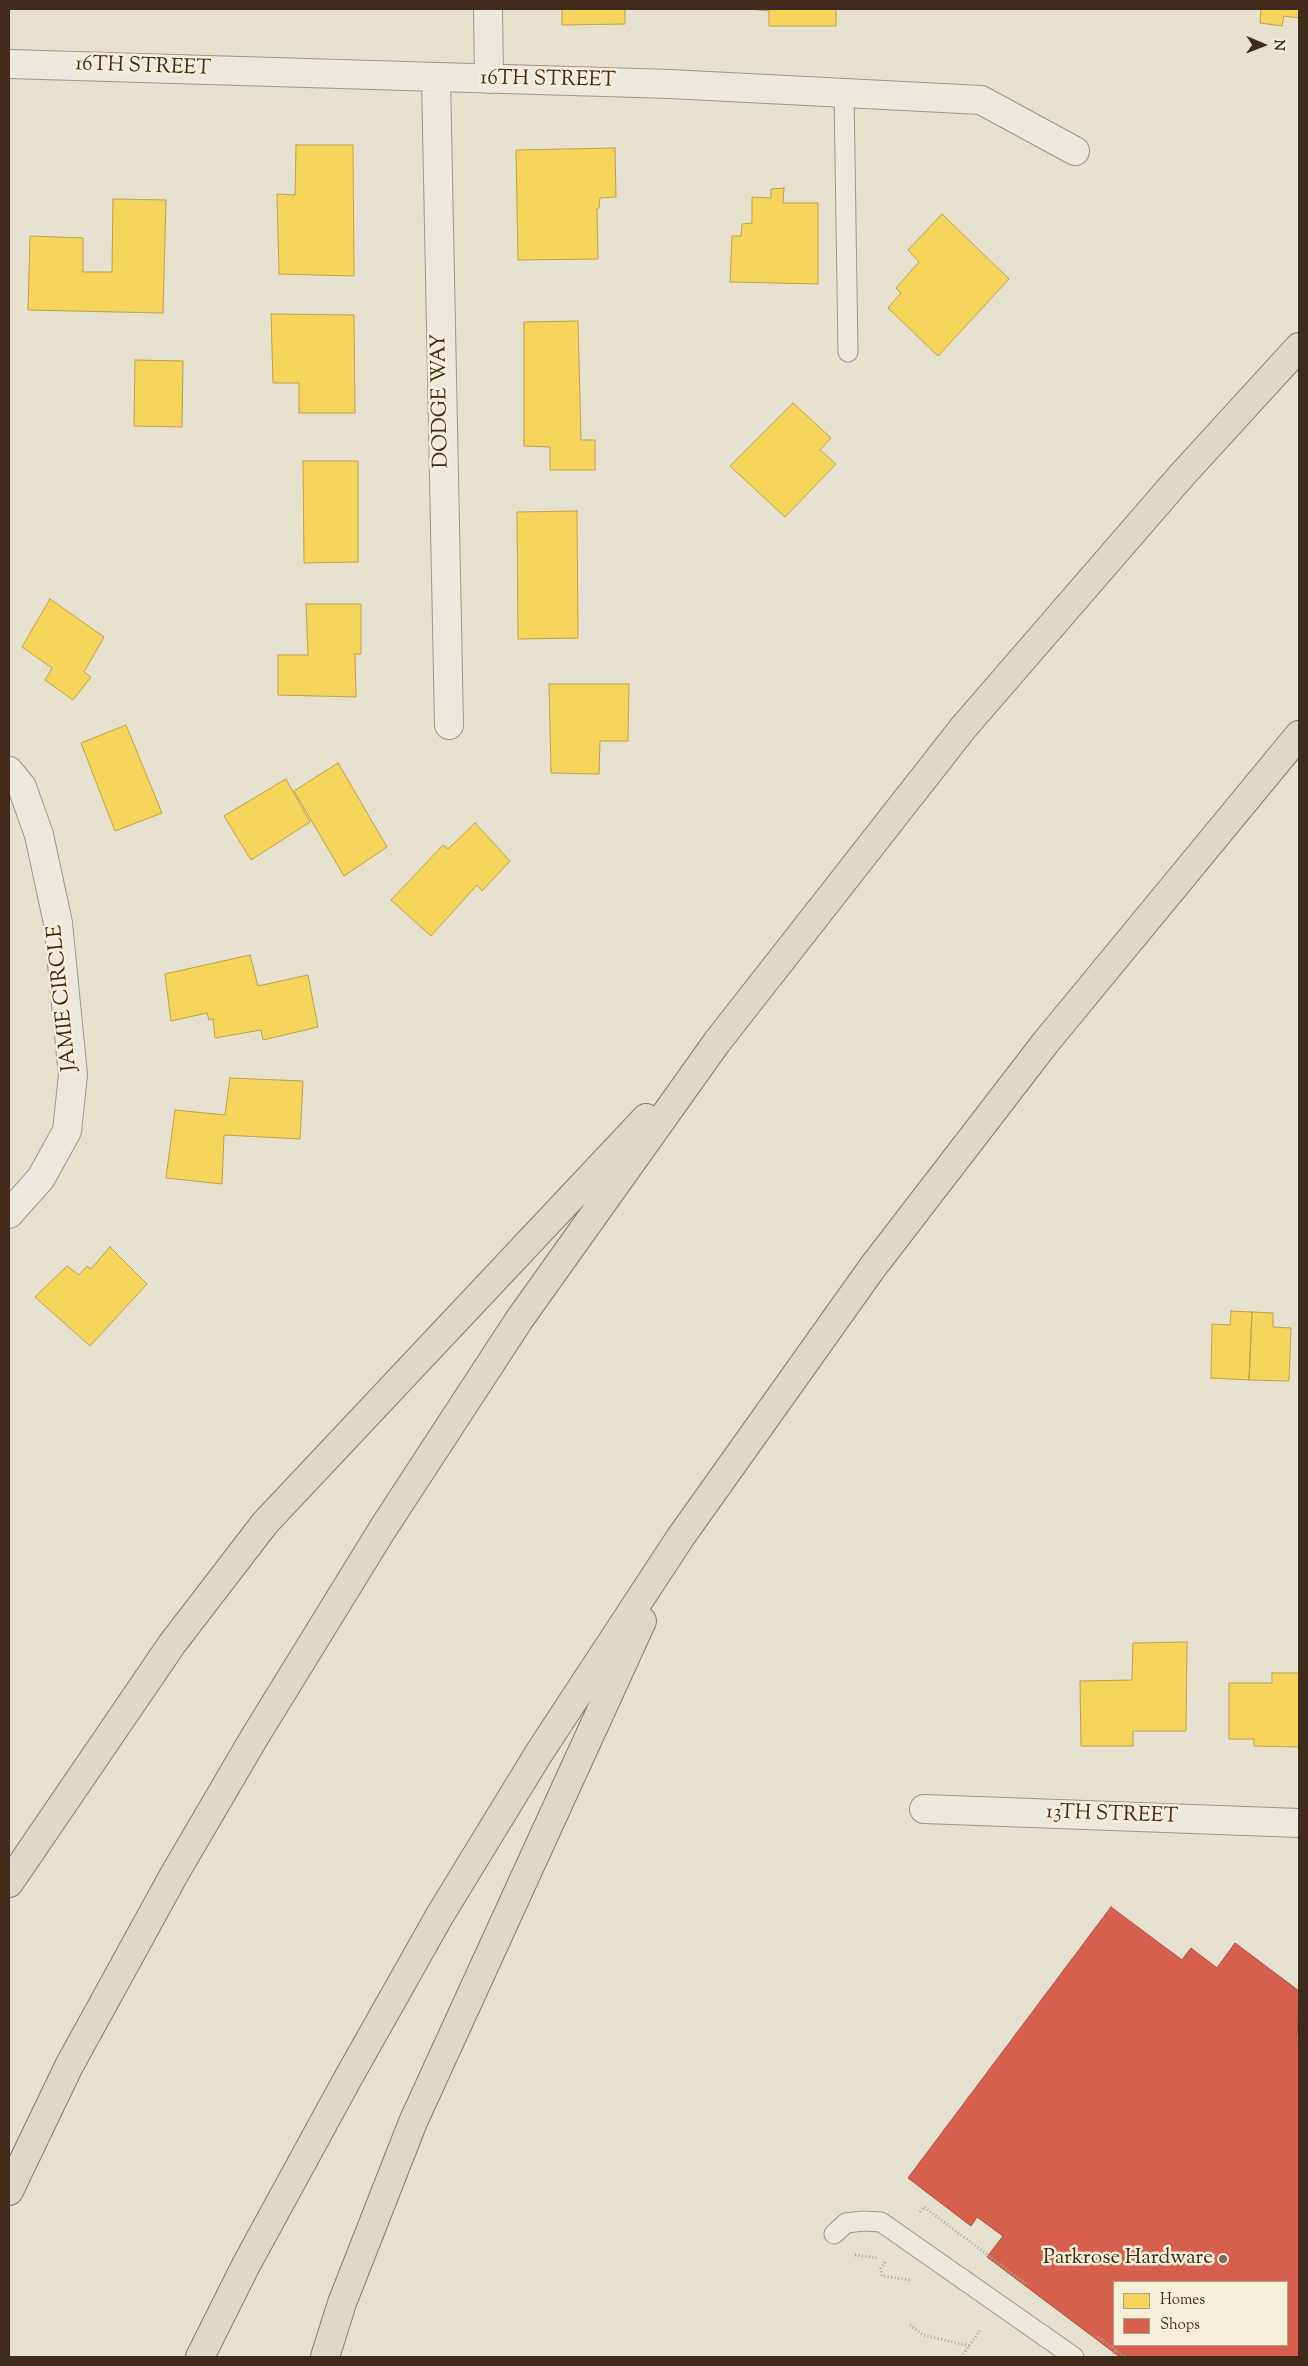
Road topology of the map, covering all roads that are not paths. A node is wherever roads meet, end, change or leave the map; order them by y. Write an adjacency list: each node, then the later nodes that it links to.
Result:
1 (488, 9): 4 (street)
2 (9, 64): 3 (street, 16TH STREET)
3 (436, 78): 4 (street, 16TH STREET); 9 (street, DODGE WAY)
4 (489, 79): 5 (street, 16TH STREET)
5 (844, 92): 6 (street, 16TH STREET); 8 (lane)
6 (1075, 150)
7 (1299, 347): 12 (highway)
8 (848, 352)
9 (449, 725)
10 (1299, 734): 14 (highway)
11 (9, 771): 13 (street, JAMIE CIRCLE)
12 (717, 1042): 17 (highway); 18 (highway)
13 (9, 1214)
14 (680, 1538): 20 (highway); 21 (highway)
15 (924, 1810): 16 (street, 13TH STREET)
16 (1299, 1823)
17 (9, 1883)
18 (9, 2191)
19 (834, 2234): 22 (lane)
20 (200, 2357)
21 (324, 2357)
22 (1074, 2357)

